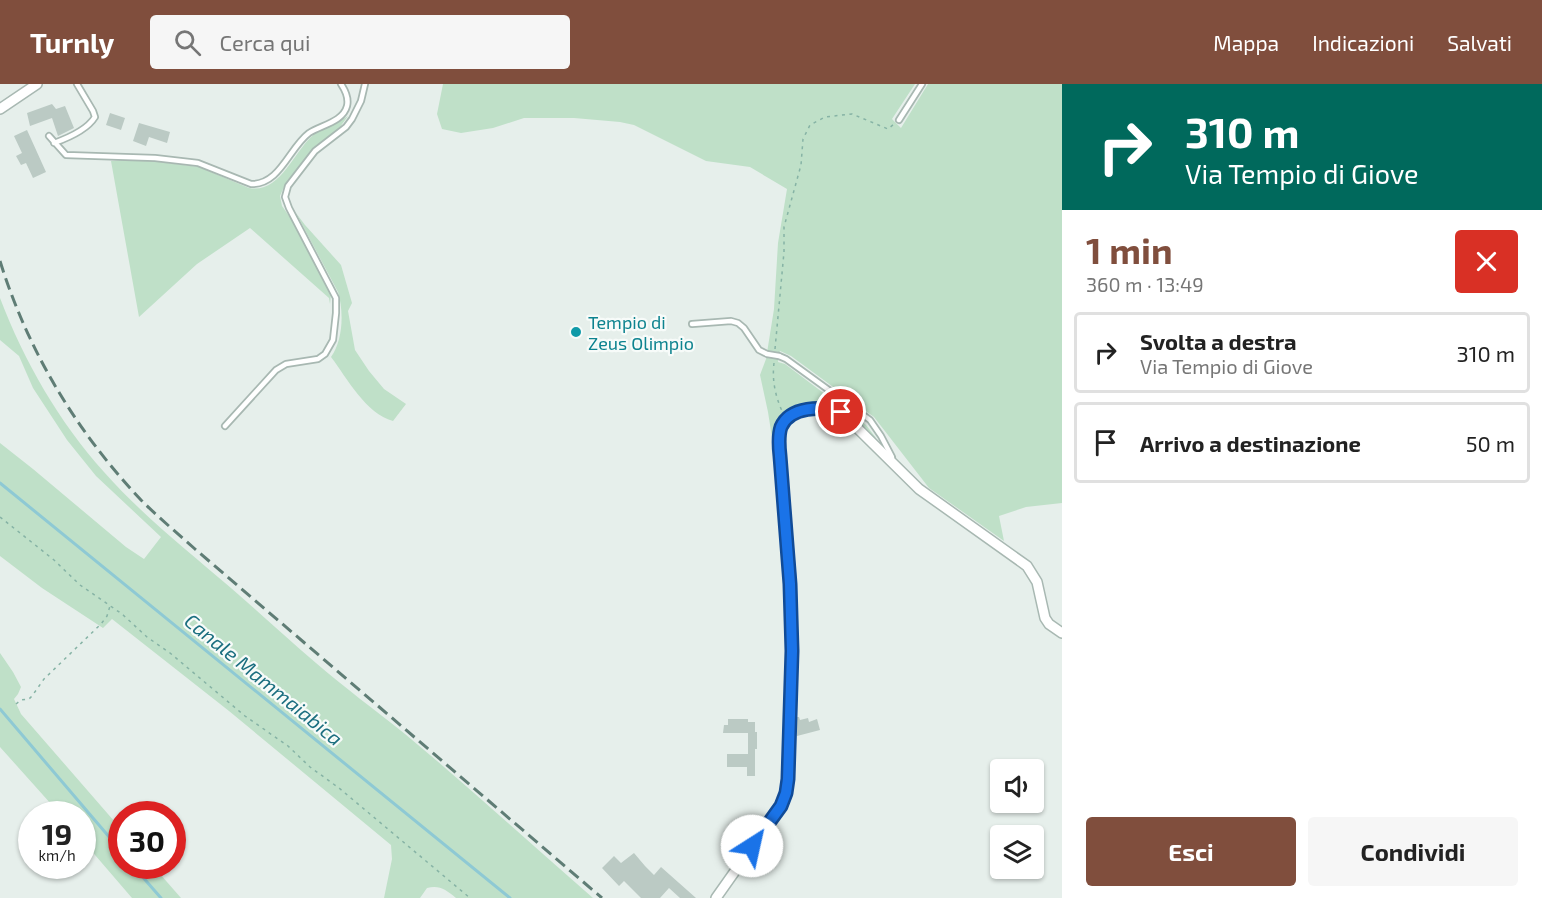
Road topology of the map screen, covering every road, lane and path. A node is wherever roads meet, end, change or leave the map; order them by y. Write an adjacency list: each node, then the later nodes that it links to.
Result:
1 (37, 84): 6 (street)
2 (77, 84): 9 (lane)
3 (341, 84): 9 (lane)
4 (365, 84): 12 (lane)
5 (922, 84): 7 (lane)
6 (0, 109)
7 (899, 120): 11 (path)
8 (48, 136): 9 (lane)
9 (54, 143)
10 (692, 324): 13 (lane, bridge)
11 (785, 420): 13 (street); 19 (street)
12 (225, 426)
13 (896, 465): 16 (street)
14 (0, 517): 15 (path)
15 (110, 605): 17 (path); 18 (path)
16 (1062, 633)
17 (16, 704)
18 (470, 898)
19 (716, 898)

